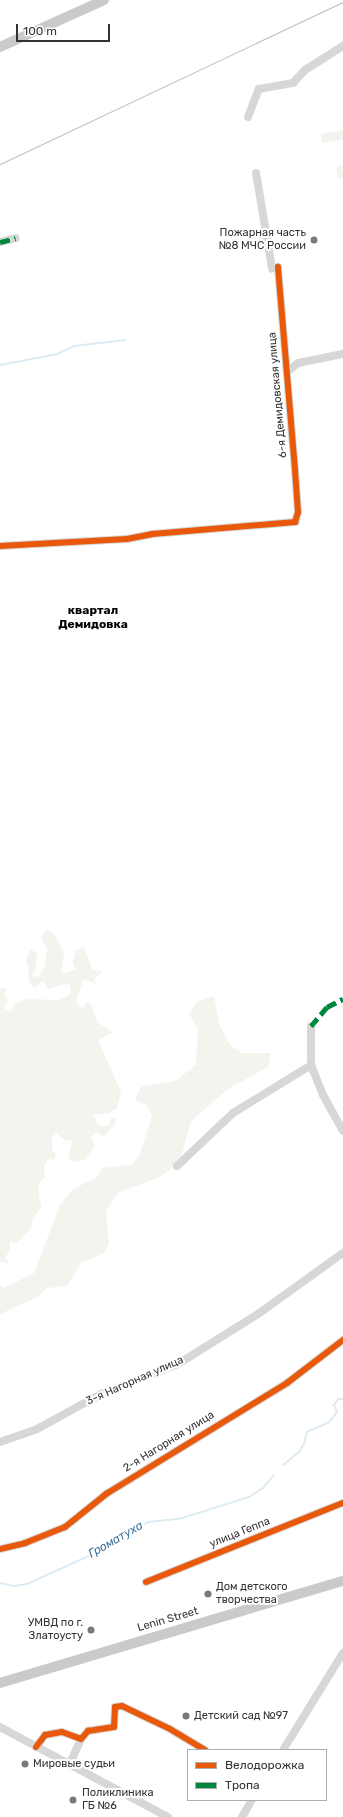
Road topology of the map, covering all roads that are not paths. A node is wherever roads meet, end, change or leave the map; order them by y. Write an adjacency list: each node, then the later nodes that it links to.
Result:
1 (104, 0): 3 (main road)
2 (343, 46): 4 (street)
3 (0, 47)
4 (248, 117)
5 (256, 173): 9 (street, 6-я Демидовская улица)
6 (16, 238): 7 (street)
7 (0, 242)
8 (343, 354): 9 (street)
9 (286, 372): 10 (street, 6-я Демидовская улица)
10 (0, 546)
11 (311, 1026): 12 (street)
12 (311, 1065): 13 (street); 14 (street)
13 (343, 1131)
14 (177, 1166)
15 (343, 1253): 17 (street, 3-я Нагорная улица)
16 (343, 1340): 19 (street, 2-я Нагорная улица)
17 (0, 1442)
18 (343, 1504): 21 (street, улица Геппа)
19 (0, 1549)
20 (343, 1581): 23 (main road, Lenin Street)
21 (146, 1582)
22 (343, 1653): 28 (street)
23 (0, 1683)
24 (0, 1727): 26 (street)
25 (81, 1738): 26 (street); 27 (street); 29 (street)
26 (36, 1747): 29 (street)
27 (203, 1749)
28 (284, 1749)
29 (69, 1765): 31 (street)
30 (251, 1801): 32 (street)
31 (168, 1817)
32 (242, 1817)

